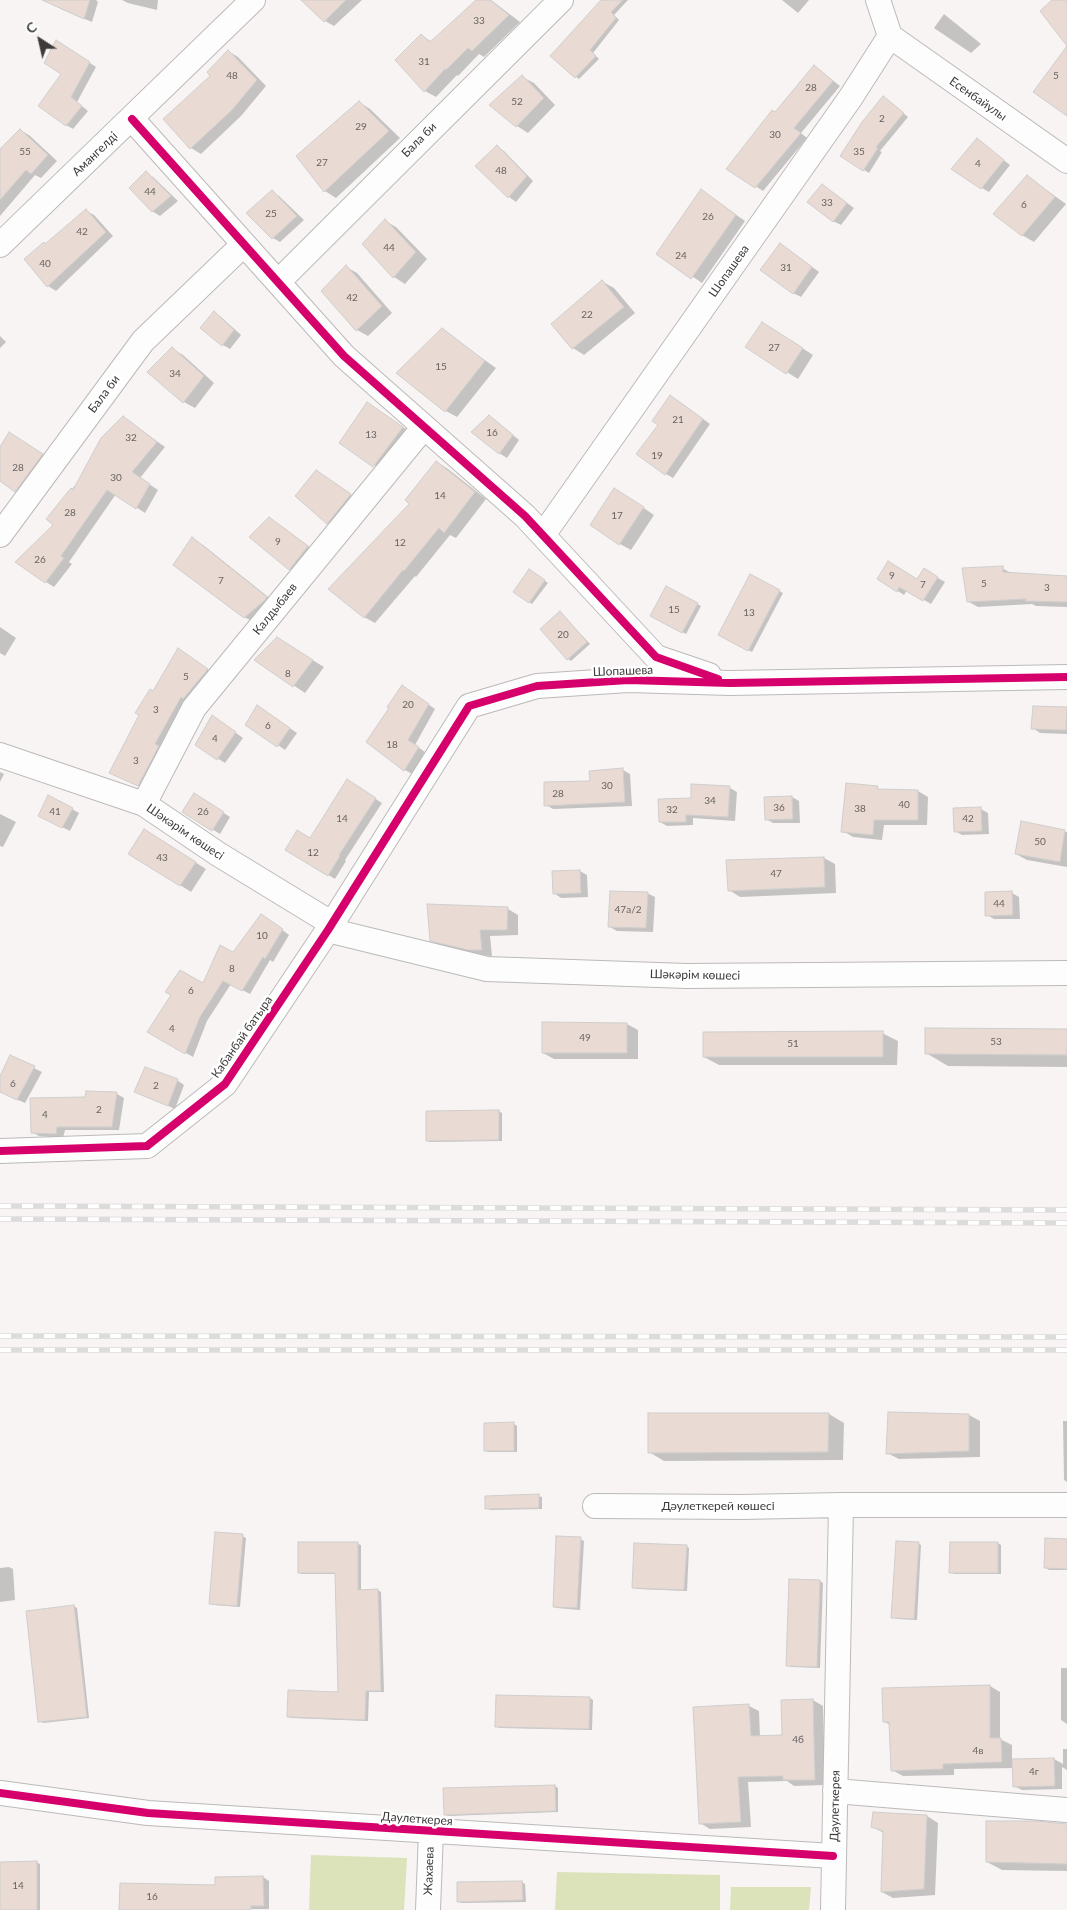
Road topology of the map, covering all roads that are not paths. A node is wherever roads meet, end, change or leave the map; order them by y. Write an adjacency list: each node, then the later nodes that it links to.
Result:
1 (254, 0): 5 (street, Амангелді)
2 (561, 0): 9 (street, Бала би)
3 (878, 0): 4 (street)
4 (890, 36): 6 (street, Есенбайулы); 12 (street, Шопашева)
5 (132, 118): 7 (street); 8 (street, Амангелді)
6 (1067, 161)
7 (244, 244): 9 (street); 11 (street, Бала би)
8 (0, 245)
9 (278, 282): 10 (street)
10 (424, 427): 12 (street); 16 (street, Калдыбаев)
11 (0, 535)
12 (543, 535): 14 (street)
13 (1067, 677): 14 (street, Шопашева)
14 (730, 683): 17 (street, Шопашева)
15 (0, 755): 16 (street, Шәкәрім көшесі)
16 (144, 804): 17 (street, Шәкәрім көшесі)
17 (330, 926): 18 (street, Шәкәрім көшесі); 19 (street, Кабанбай батыра)
18 (1067, 972)
19 (0, 1151)
20 (841, 1505): 21 (street); 22 (street, Дәулеткерей көшесі); 23 (street, Даулеткерея)
21 (1067, 1505)
22 (595, 1506)
23 (835, 1791): 25 (street); 27 (street, Даулеткерея)
24 (0, 1793): 26 (street, Даулеткерея)
25 (1067, 1810)
26 (431, 1831): 27 (street, Даулеткерея); 28 (street, Жахаева)
27 (833, 1856): 29 (street)
28 (428, 1910)
29 (833, 1910)

